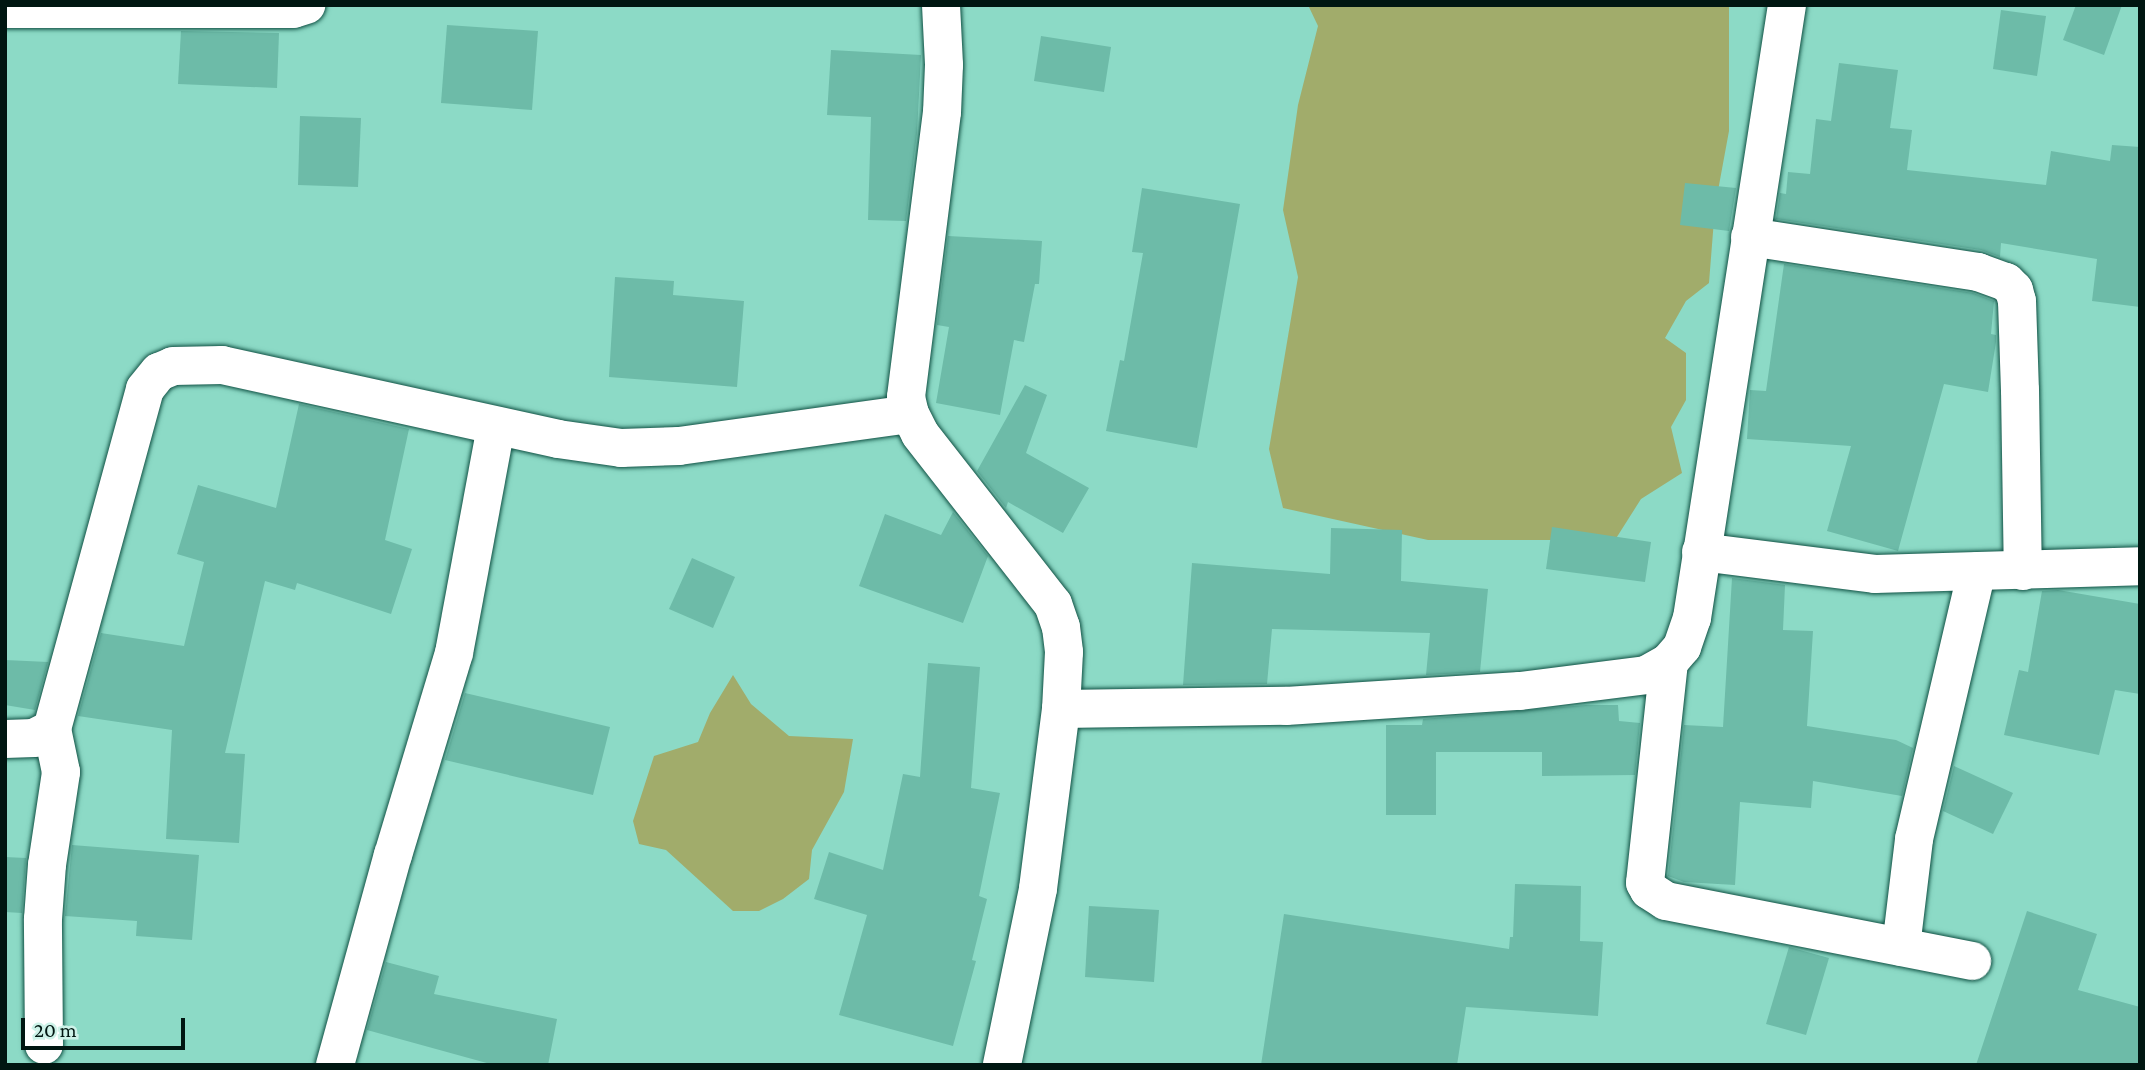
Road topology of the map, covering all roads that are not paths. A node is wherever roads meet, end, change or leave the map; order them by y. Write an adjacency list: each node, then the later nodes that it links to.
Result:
1 (306, 5): 4 (street)
2 (942, 5): 6 (street)
3 (1787, 5): 5 (street)
4 (5, 9)
5 (1751, 237): 8 (street); 10 (street)
6 (910, 414): 7 (street); 13 (street)
7 (496, 426): 14 (street); 19 (street)
8 (1701, 551): 11 (street); 12 (street)
9 (2140, 566): 10 (street)
10 (2023, 570): 11 (street)
11 (1978, 571): 16 (street)
12 (1669, 662): 13 (street); 16 (street)
13 (1061, 709): 20 (street)
14 (52, 729): 15 (street); 18 (street)
15 (5, 738)
16 (1901, 947): 17 (street)
17 (1972, 961)
18 (44, 1045)
19 (335, 1065)
20 (1002, 1065)

